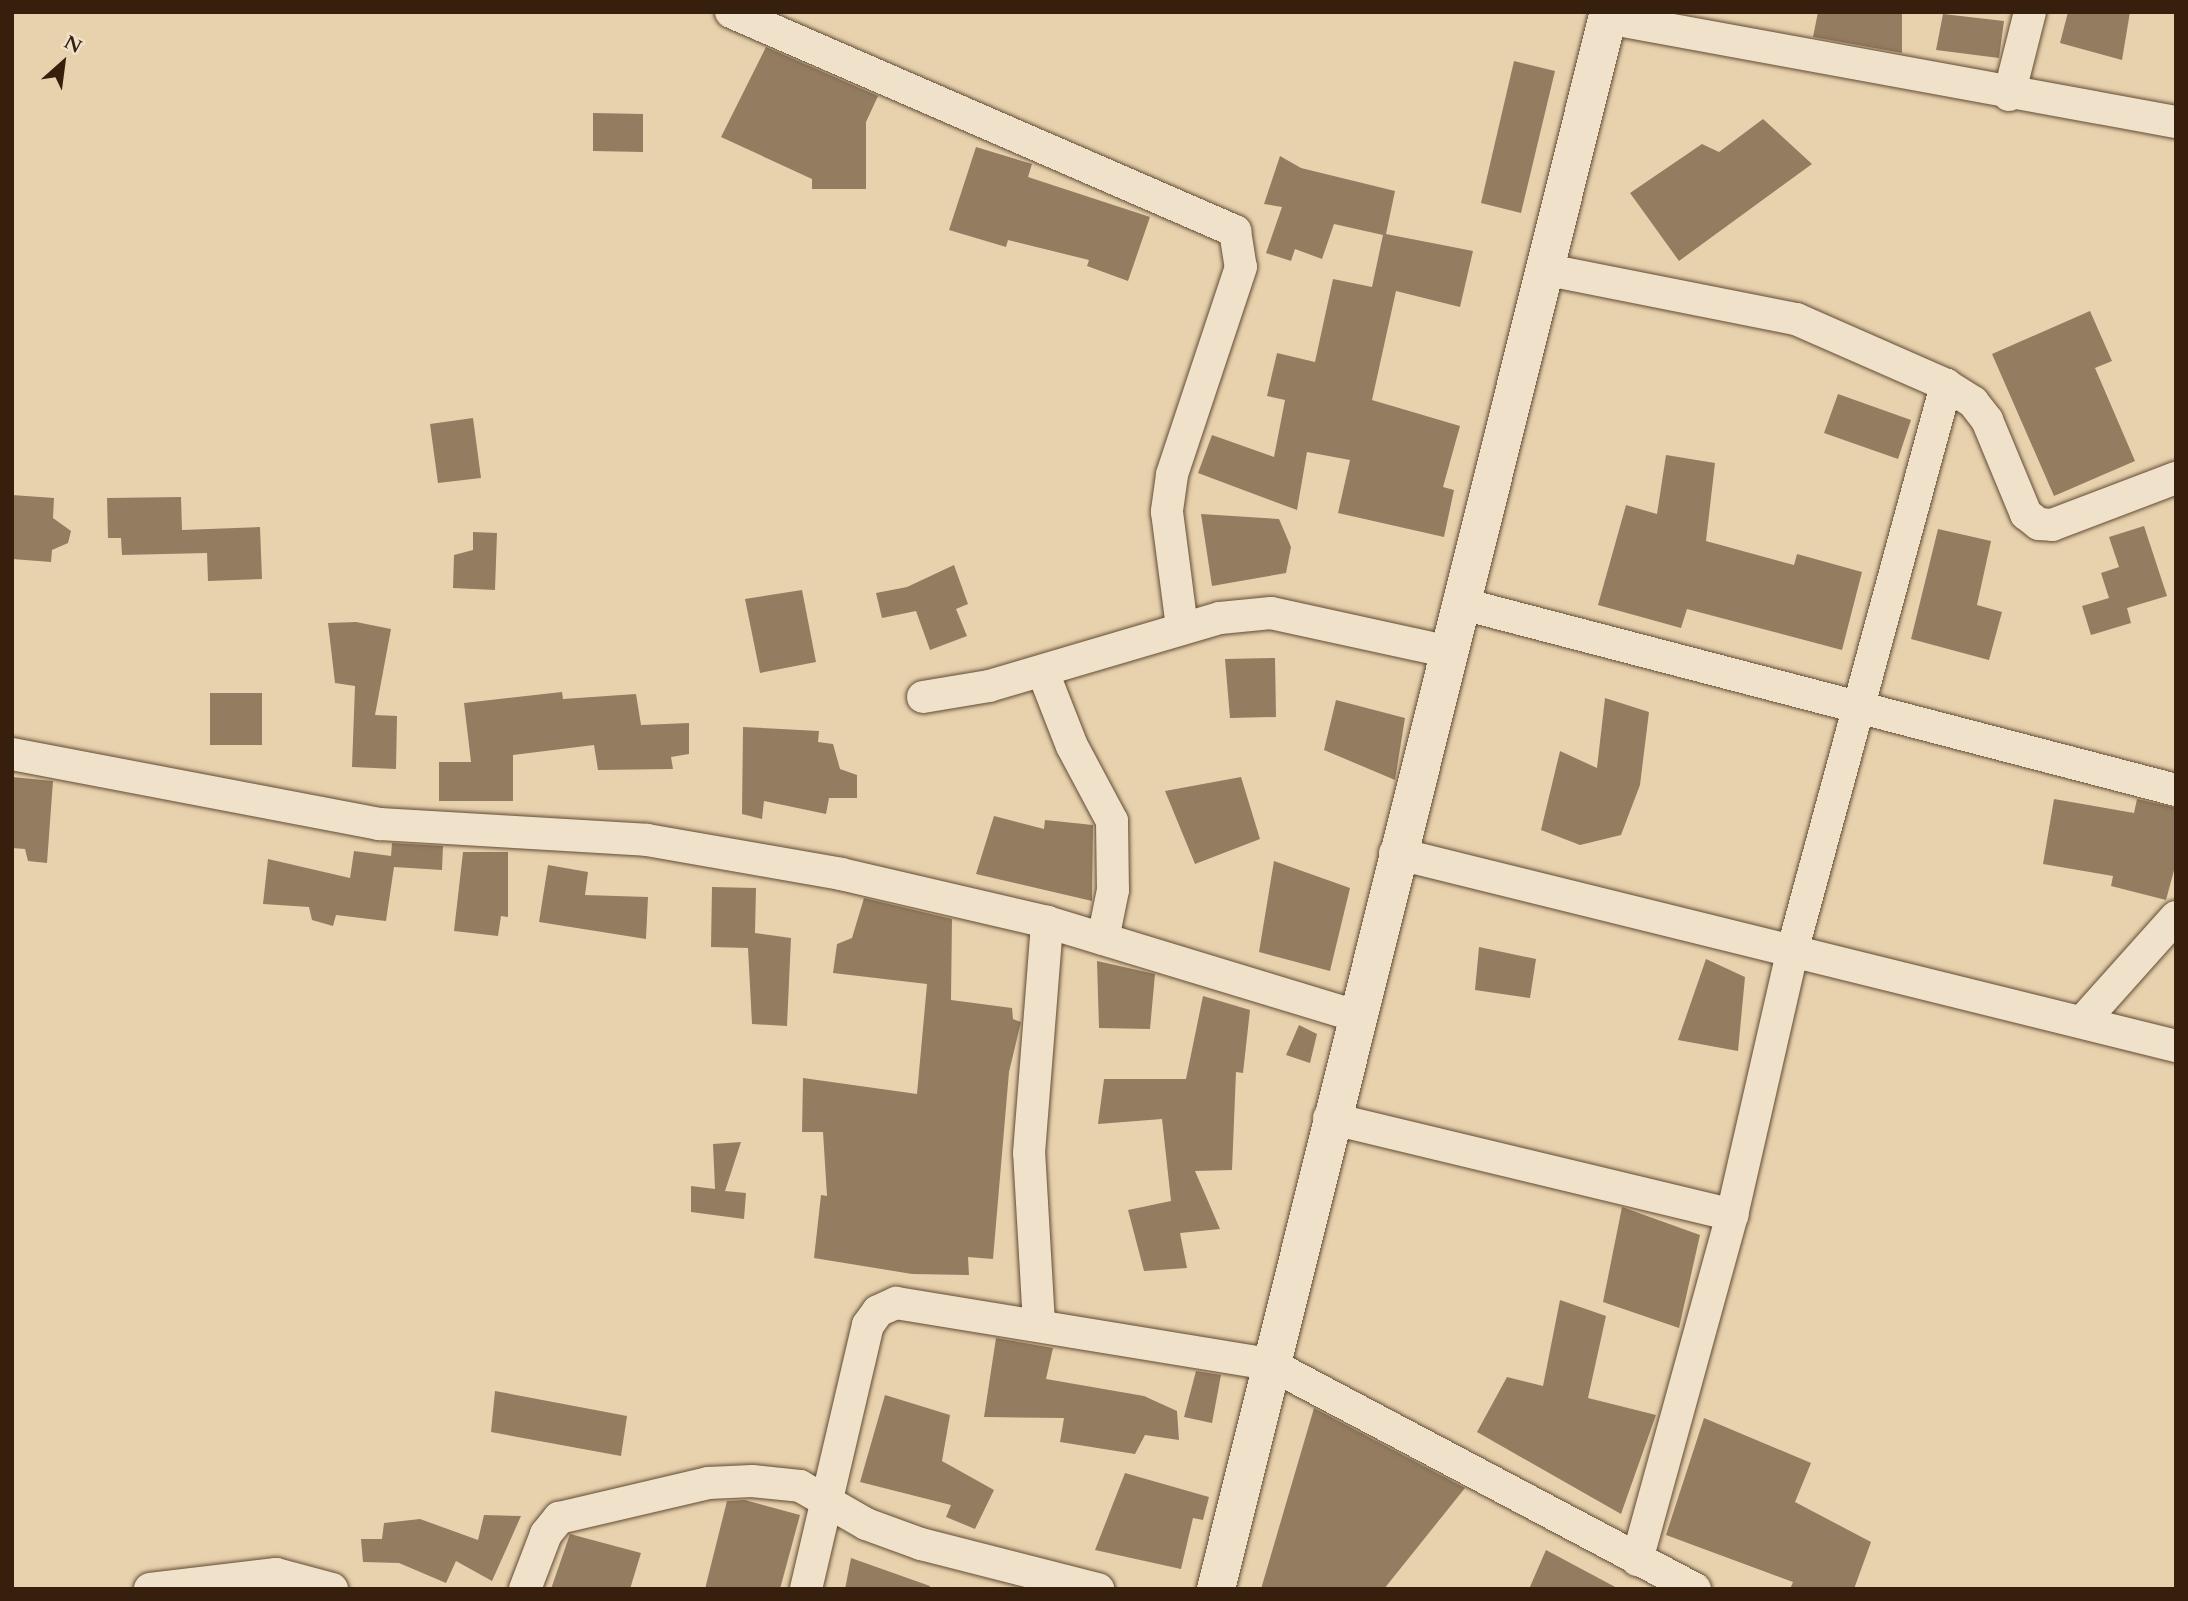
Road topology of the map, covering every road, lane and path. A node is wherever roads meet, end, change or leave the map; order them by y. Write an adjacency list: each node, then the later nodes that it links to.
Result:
1 (731, 12): 10 (street)
2 (2030, 12): 4 (street)
3 (1608, 15): 4 (street); 6 (street)
4 (2010, 95): 5 (street)
5 (2176, 122)
6 (1543, 269): 7 (street); 9 (street)
7 (1946, 385): 8 (street); 14 (street)
8 (2176, 478)
9 (1459, 603): 11 (street); 14 (street)
10 (1182, 628): 11 (street); 12 (street)
11 (1446, 652): 17 (street)
12 (1042, 672): 13 (street); 20 (street)
13 (923, 697)
14 (1860, 709): 16 (street); 21 (street)
15 (12, 754): 19 (street)
16 (2176, 790)
17 (1395, 853): 21 (street); 22 (street)
18 (2176, 917): 23 (street)
19 (1047, 922): 20 (street); 27 (street)
20 (1103, 939): 22 (street)
21 (1792, 952): 23 (street); 26 (street)
22 (1354, 1015): 25 (street)
23 (2082, 1022): 24 (street)
24 (2176, 1046)
25 (1329, 1118): 26 (street); 28 (street)
26 (1732, 1215): 30 (street)
27 (1039, 1324): 28 (street); 29 (street)
28 (1270, 1364): 30 (street); 37 (street)
29 (829, 1503): 34 (street); 35 (street); 36 (street)
30 (1637, 1560): 38 (street)
31 (188, 1586): 32 (street); 33 (street)
32 (150, 1589)
33 (332, 1589)
34 (525, 1589)
35 (806, 1589)
36 (1098, 1589)
37 (1216, 1589)
38 (1695, 1589)

